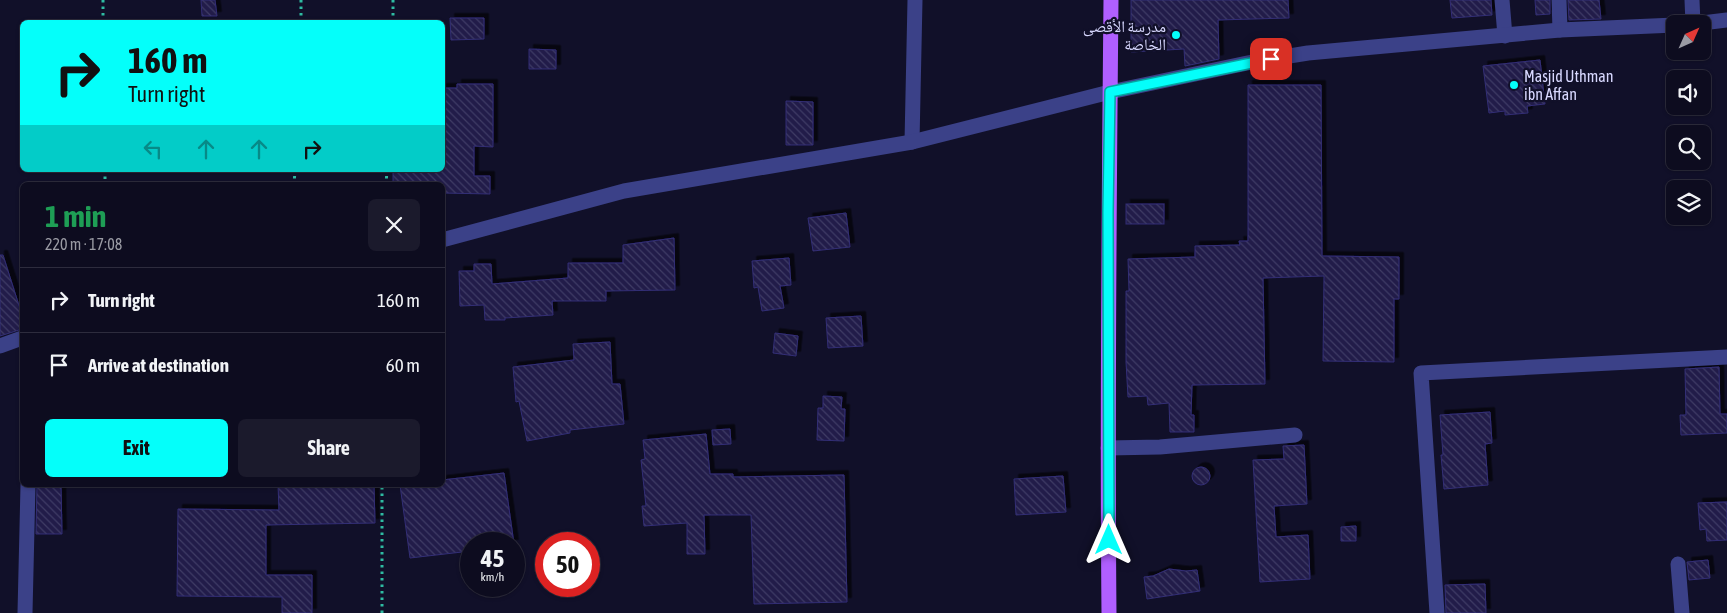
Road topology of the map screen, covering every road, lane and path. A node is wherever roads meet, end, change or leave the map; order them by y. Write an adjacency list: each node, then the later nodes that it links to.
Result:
1 (103, 0): 10 (path)
2 (301, 0): 11 (path)
3 (393, 0): 12 (path)
4 (915, 0): 19 (street)
5 (1111, 0): 18 (main road)
6 (1502, 0): 17 (street)
7 (1560, 0): 16 (street)
8 (1692, 0): 9 (street)
9 (1693, 15)
10 (103, 20)
11 (301, 20)
12 (393, 20)
13 (1727, 20): 14 (street)
14 (1711, 22)
15 (1666, 25): 16 (street)
16 (1560, 30): 17 (street)
17 (1505, 36): 18 (street)
18 (1110, 92): 19 (street); 25 (main road)
19 (912, 142): 20 (street)
20 (445, 239)
21 (20, 339): 22 (street)
22 (0, 346)
23 (1727, 357): 32 (street)
24 (1295, 435): 25 (street)
25 (1108, 448): 31 (main road)
26 (28, 487): 29 (street)
27 (382, 487): 30 (path)
28 (1678, 564): 33 (street)
29 (25, 613)
30 (382, 613)
31 (1109, 613)
32 (1437, 613)
33 (1682, 613)

